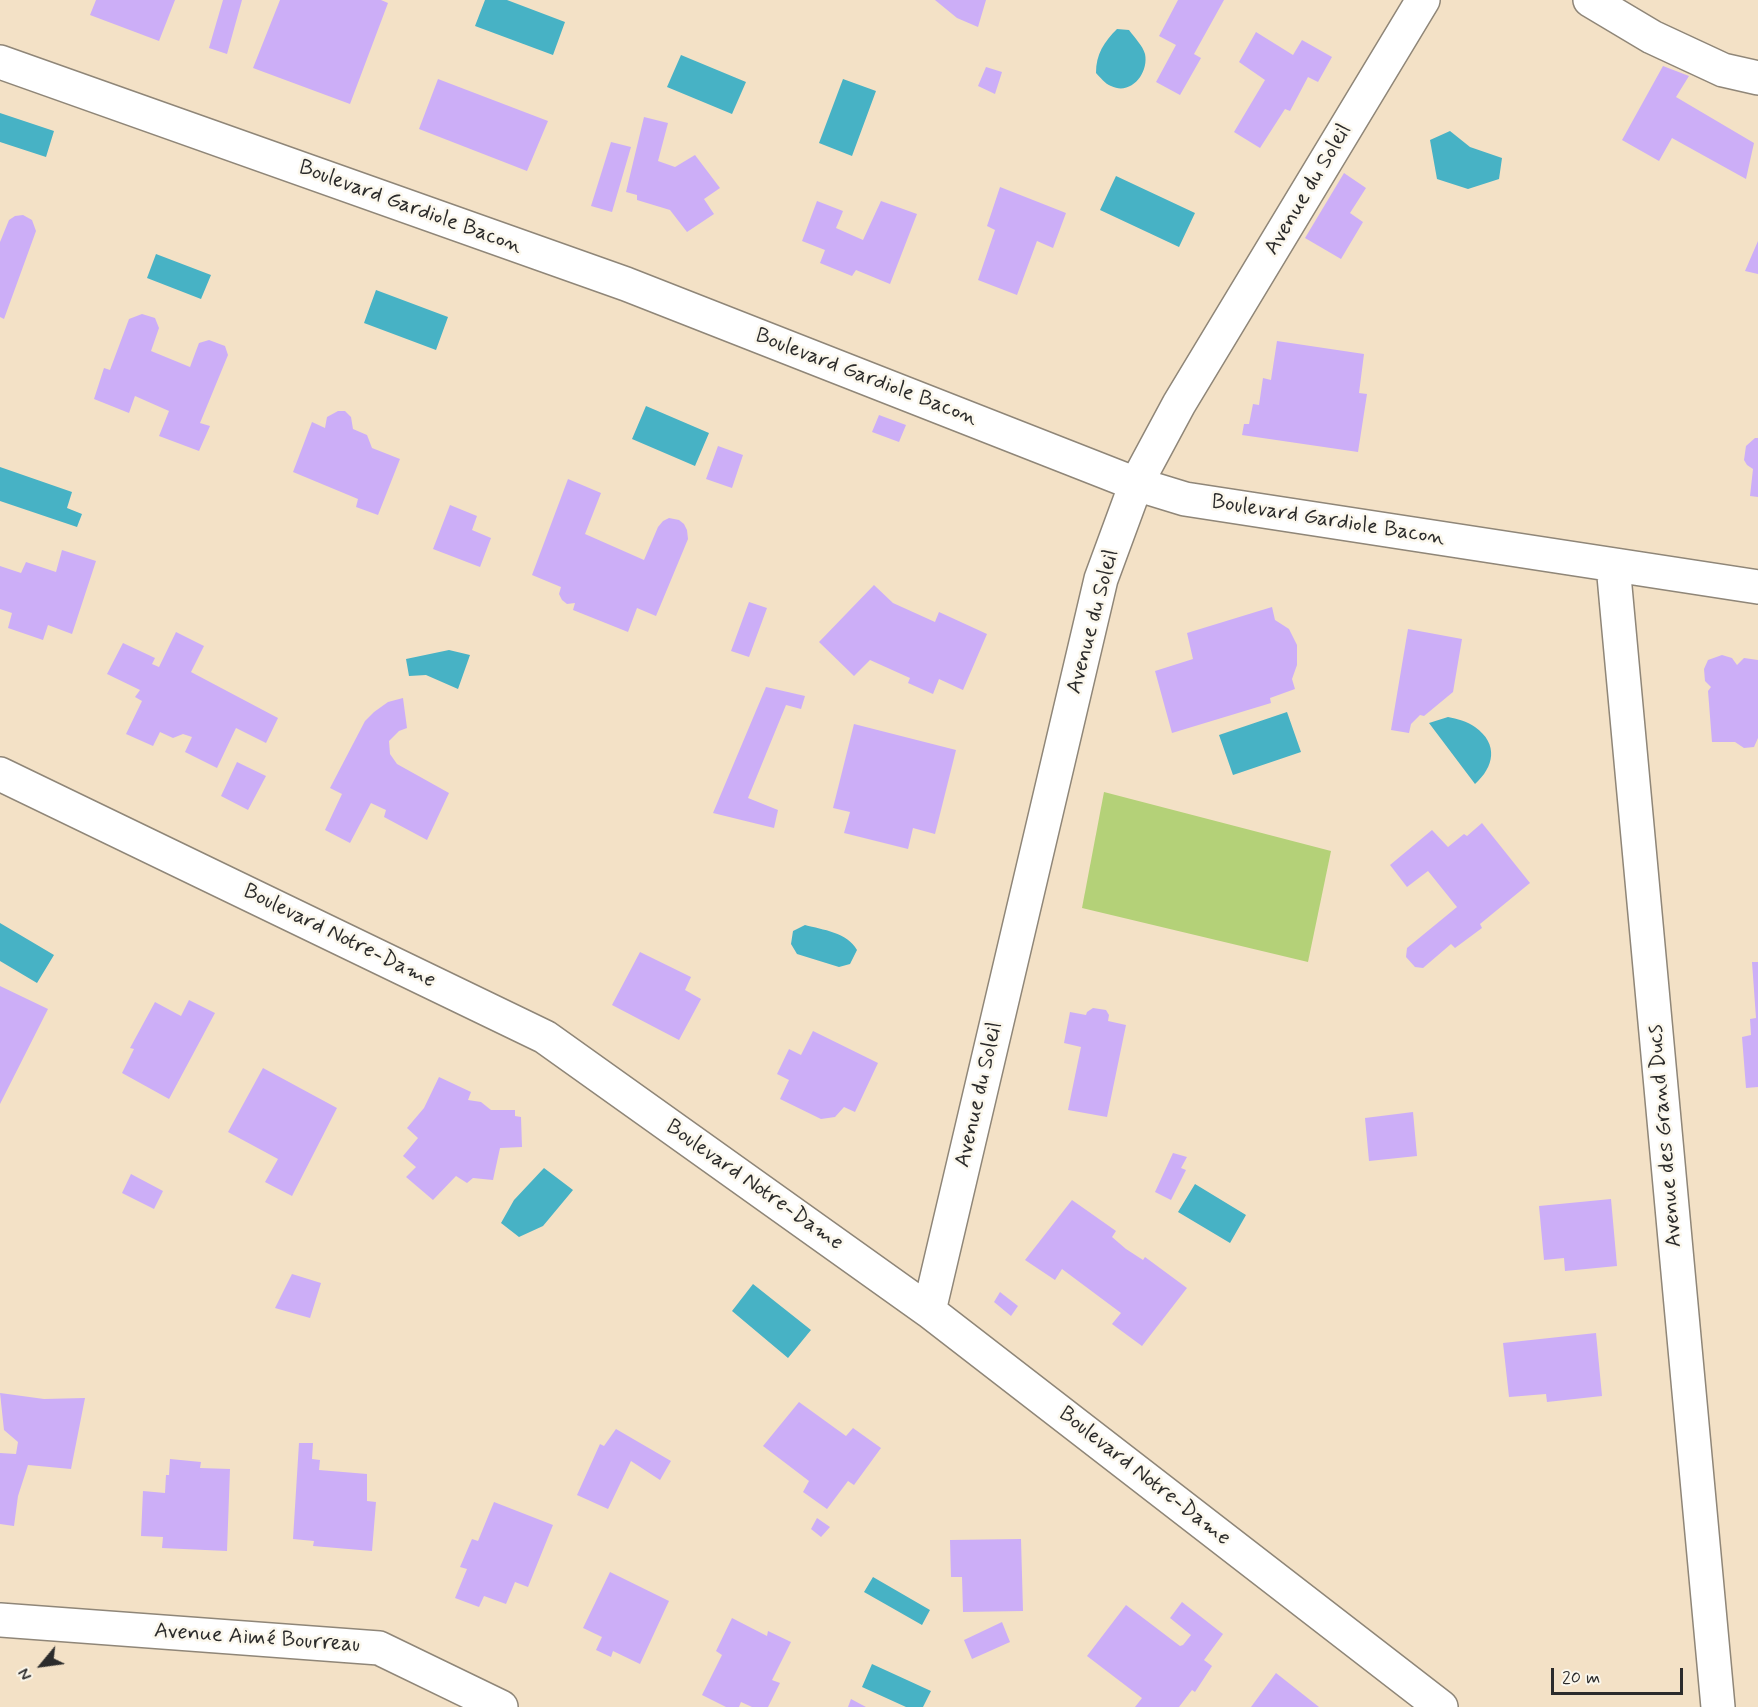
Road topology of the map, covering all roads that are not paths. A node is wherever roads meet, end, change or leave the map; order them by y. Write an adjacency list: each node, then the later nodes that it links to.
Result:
1 (1423, 0): 5 (street, Avenue du Soleil)
2 (1590, 0): 4 (street)
3 (0, 62): 5 (street, Boulevard Gardiole Bacon)
4 (1758, 78)
5 (1136, 484): 6 (street, Boulevard Gardiole Bacon); 9 (street, Avenue du Soleil)
6 (1613, 566): 7 (street, Boulevard Gardiole Bacon); 13 (street, Avenue des Grand Ducs)
7 (1758, 587)
8 (0, 774): 9 (street, Boulevard Notre-Dame)
9 (930, 1311): 12 (street, Boulevard Notre-Dame)
10 (0, 1620): 11 (street, Avenue Aimé Bourreau)
11 (501, 1707)
12 (1441, 1707)
13 (1718, 1707)

